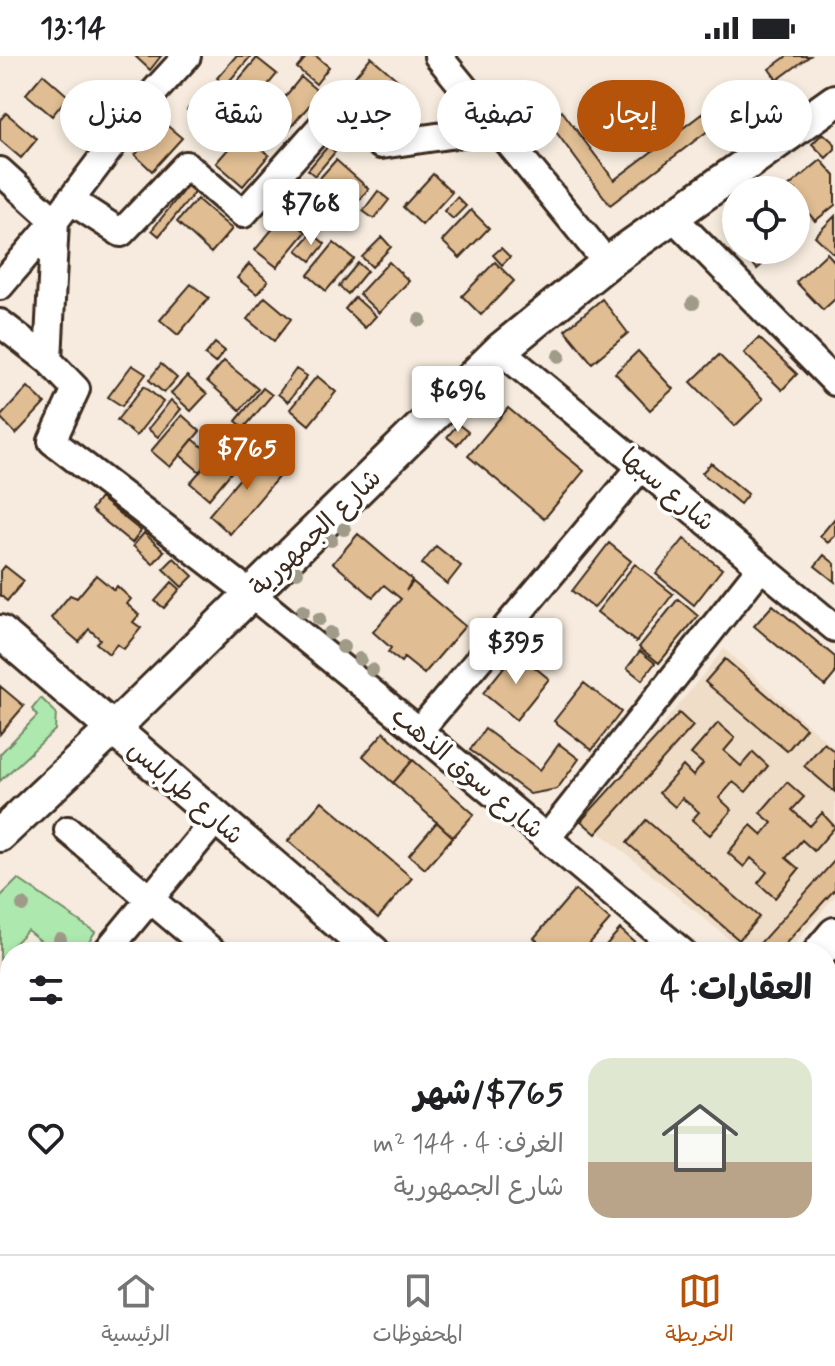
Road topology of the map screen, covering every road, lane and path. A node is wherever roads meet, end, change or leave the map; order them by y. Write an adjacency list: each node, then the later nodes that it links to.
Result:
1 (187, 56): 8 (street)
2 (438, 56): 3 (street)
3 (458, 80)
4 (834, 104): 9 (main road, شارع الجمهورية)
5 (437, 137): 8 (street)
6 (517, 152): 10 (street)
7 (0, 171): 8 (street)
8 (63, 211): 11 (street); 14 (street)
9 (672, 216): 10 (main road, شارع الجمهورية); 15 (street)
10 (607, 263): 13 (main road, شارع الجمهورية)
11 (0, 286)
12 (0, 323): 14 (street)
13 (500, 350): 16 (street, شارع سبها); 18 (main road, شارع الجمهورية)
14 (48, 360): 18 (street, شارع سوق الذهب)
15 (835, 382)
16 (641, 467): 17 (street, شارع سبها); 22 (street)
17 (761, 567): 19 (street, شارع سبها); 26 (street)
18 (251, 594): 21 (main road, شارع الجمهورية); 22 (street, شارع سوق الذهب)
19 (835, 628)
20 (0, 632): 21 (main road, شارع طرابلس)
21 (113, 729): 23 (main road, شارع طرابلس); 25 (main road, شارع الجمهورية)
22 (419, 731): 26 (street, شارع سوق الذهب)
23 (217, 818): 27 (street); 30 (main road, شارع طرابلس)
24 (68, 830): 27 (street)
25 (0, 835)
26 (547, 838): 31 (street, شارع سوق الذهب)
27 (150, 899): 28 (street); 29 (street)
28 (114, 942)
29 (201, 942)
30 (361, 942)
31 (670, 942)

